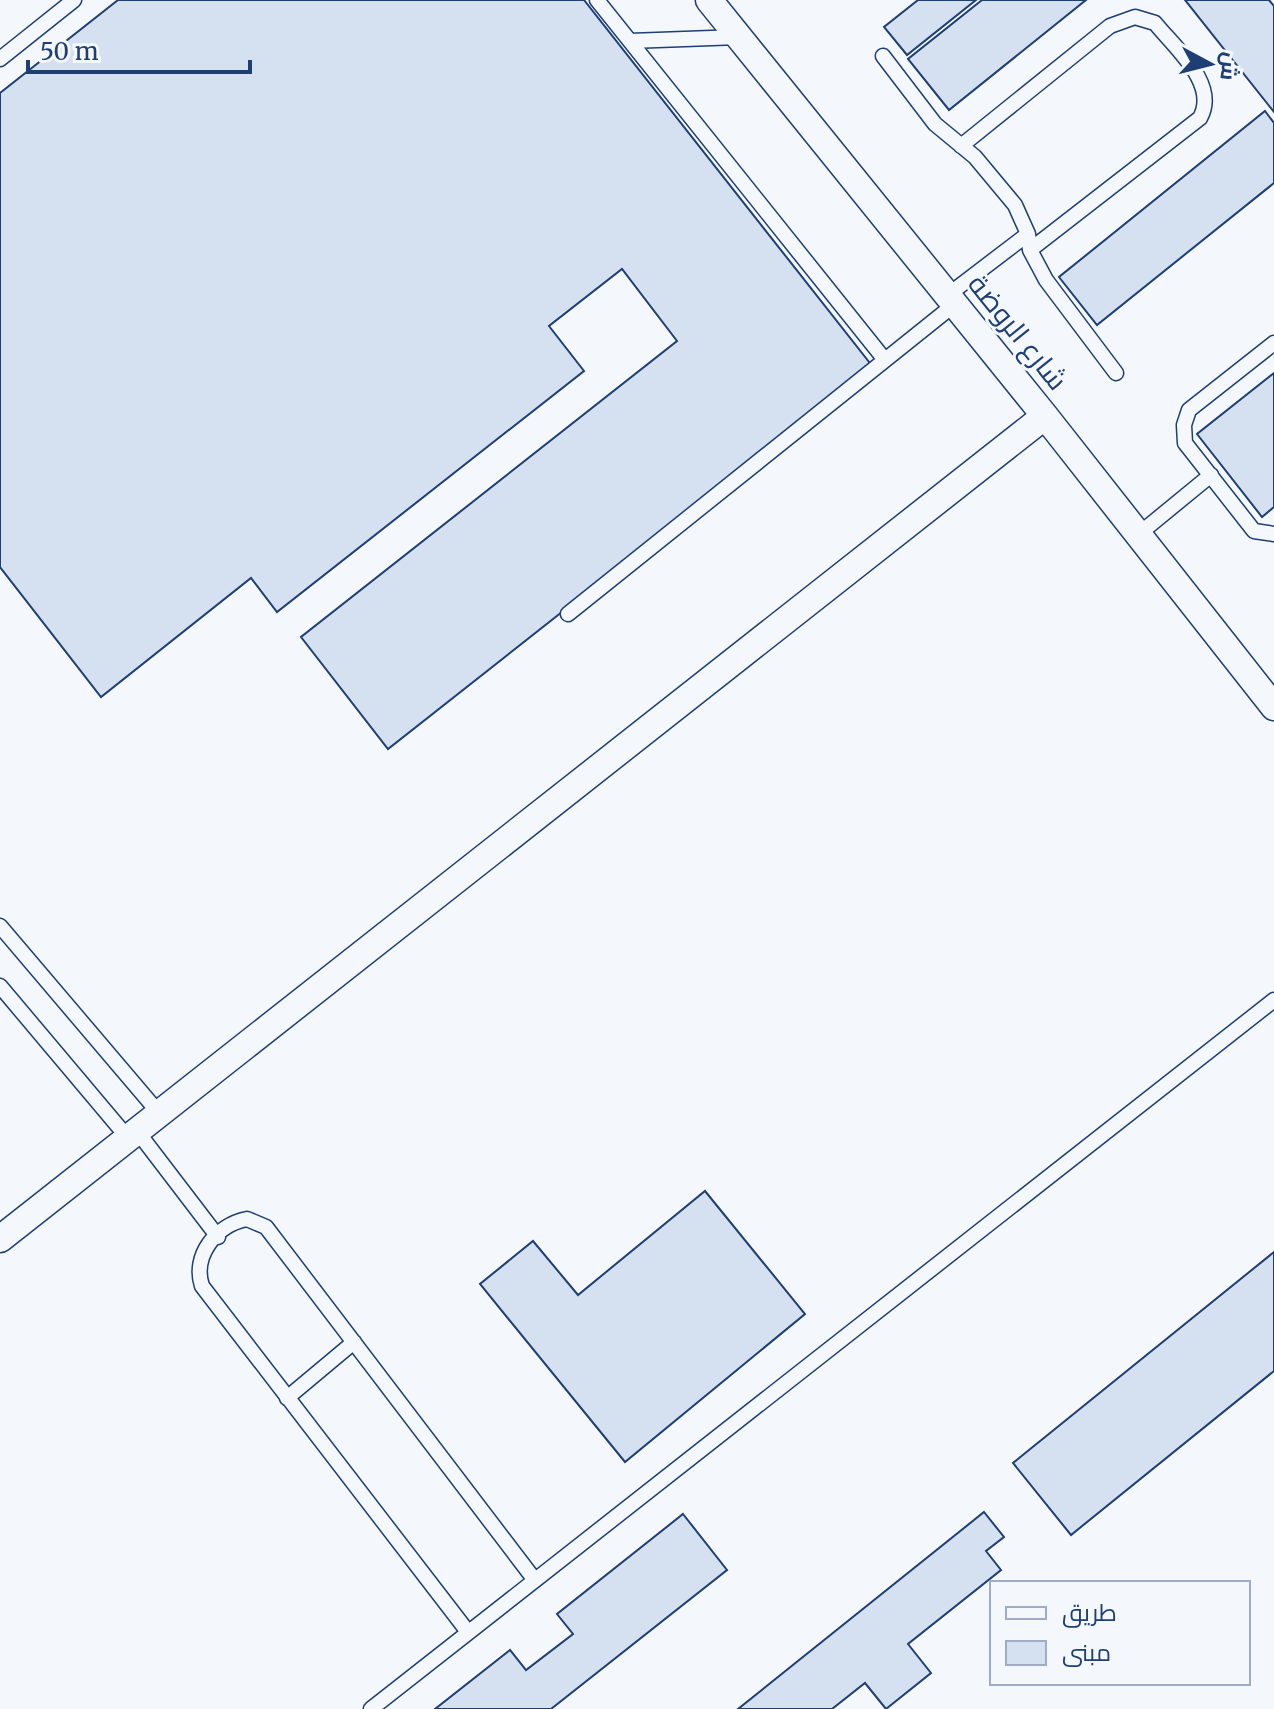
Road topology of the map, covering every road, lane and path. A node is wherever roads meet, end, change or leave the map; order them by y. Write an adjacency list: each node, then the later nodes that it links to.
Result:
1 (74, 0): 7 (lane)
2 (597, 0): 5 (lane)
3 (712, 1): 4 (street, شارع الروضة)
4 (739, 37): 5 (lane); 11 (street, شارع الروضة)
5 (630, 41): 13 (lane)
6 (883, 56): 8 (lane)
7 (0, 59)
8 (961, 146): 9 (lane); 10 (lane)
9 (1028, 234): 10 (lane); 11 (lane)
10 (1030, 250): 14 (lane)
11 (951, 300): 13 (lane); 15 (street, شارع الروضة)
12 (1274, 343): 16 (lane)
13 (885, 360): 19 (lane)
14 (1116, 373)
15 (1045, 416): 17 (street, شارع الروضة); 24 (street)
16 (1211, 475): 17 (lane); 18 (lane)
17 (1139, 534): 20 (street, شارع الروضة)
18 (1274, 534)
19 (568, 614)
20 (1274, 707)
21 (0, 926): 24 (lane)
22 (0, 986): 25 (lane)
23 (1274, 1000): 30 (lane)
24 (159, 1113): 25 (street)
25 (133, 1134): 26 (lane); 27 (street)
26 (218, 1237): 28 (lane); 29 (lane)
27 (0, 1239)
28 (354, 1342): 29 (lane); 30 (lane)
29 (287, 1398): 31 (lane)
30 (534, 1579): 31 (lane)
31 (468, 1632): 32 (lane)
32 (371, 1709)

